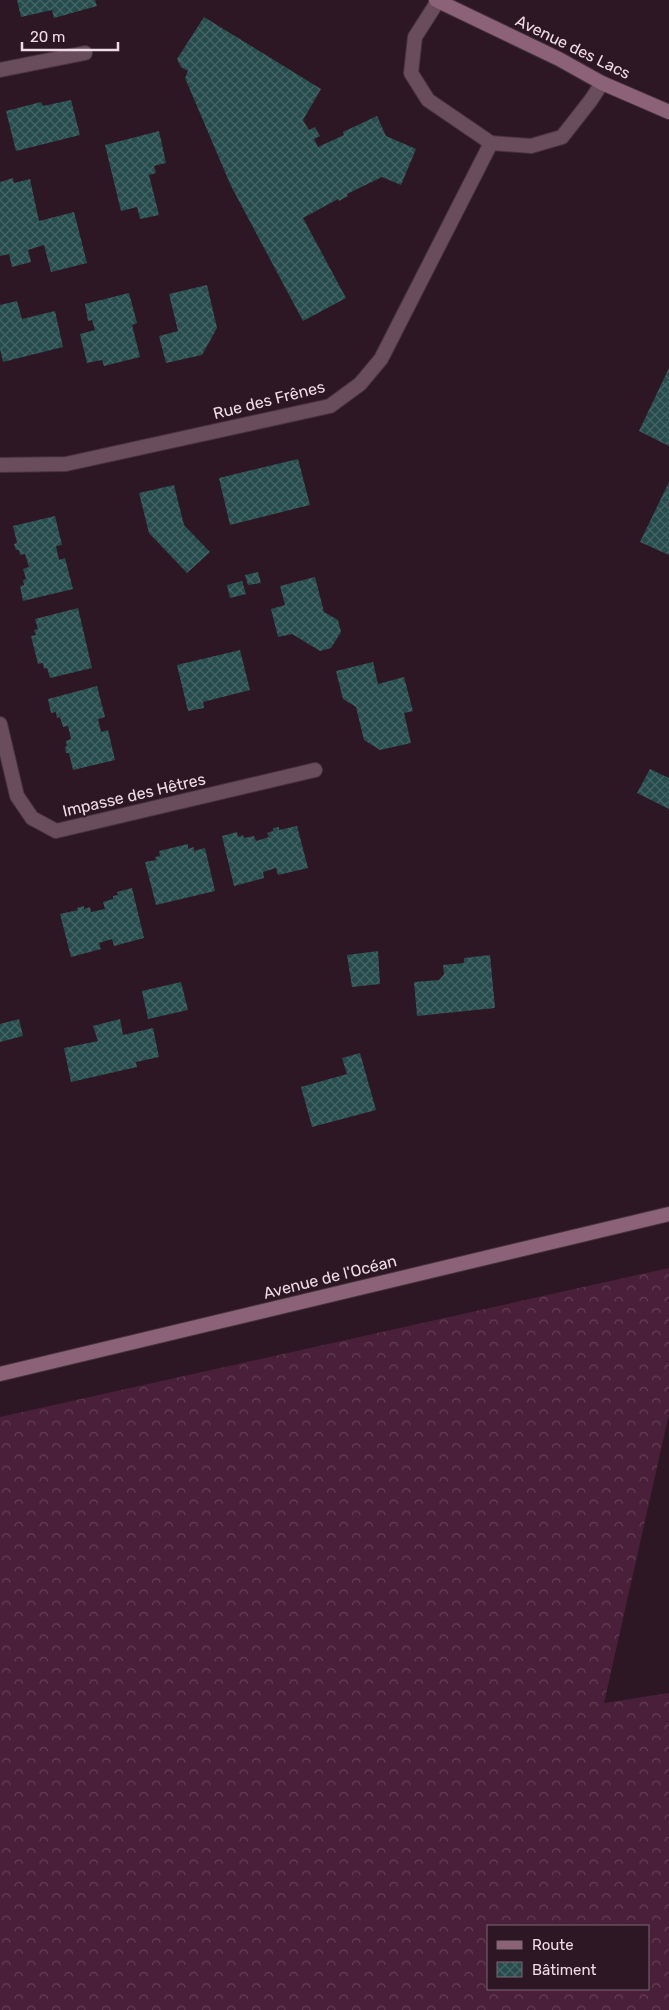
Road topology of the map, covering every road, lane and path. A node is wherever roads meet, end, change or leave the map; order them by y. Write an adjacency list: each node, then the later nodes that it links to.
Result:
1 (437, 1): 4 (main road, Avenue des Lacs); 6 (street)
2 (85, 53): 3 (street)
3 (0, 70)
4 (602, 82): 5 (main road, Avenue des Lacs); 6 (street)
5 (669, 112)
6 (491, 143): 7 (street, Rue des Frênes)
7 (0, 465)
8 (0, 724): 9 (street, Impasse des Hêtres)
9 (315, 770)
10 (669, 1214): 11 (main road, Avenue de l'Océan)
11 (0, 1374)

